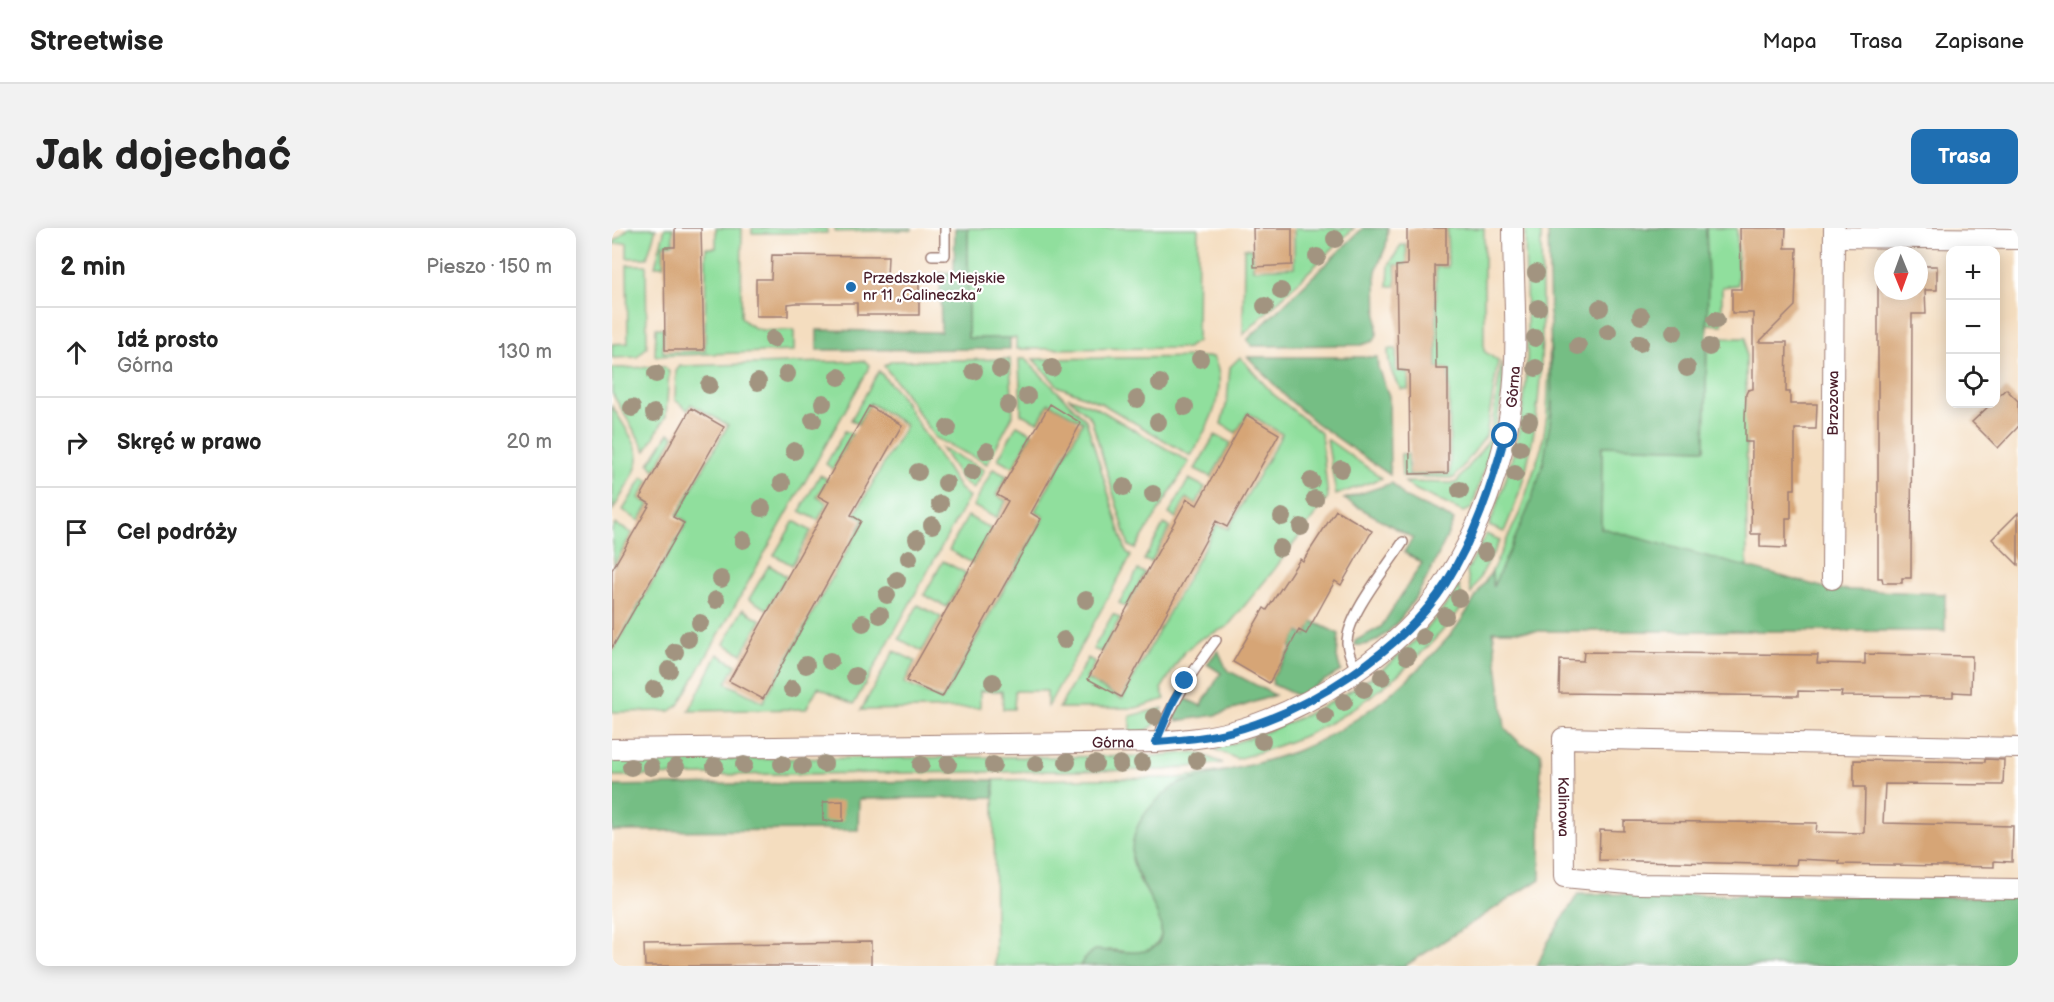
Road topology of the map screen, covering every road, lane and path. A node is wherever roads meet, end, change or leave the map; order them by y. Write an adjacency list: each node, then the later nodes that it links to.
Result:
1 (945, 228): 5 (lane)
2 (1513, 228): 9 (street, Górna)
3 (1834, 232): 4 (street); 7 (street, Brzozowa)
4 (2018, 239)
5 (932, 255)
6 (1403, 542): 9 (lane)
7 (1832, 579)
8 (1216, 640): 10 (lane)
9 (1356, 669): 10 (street, Górna)
10 (1156, 742): 12 (street, Górna)
11 (2018, 748): 13 (street, Kalinowa)
12 (612, 749)
13 (2018, 889)

